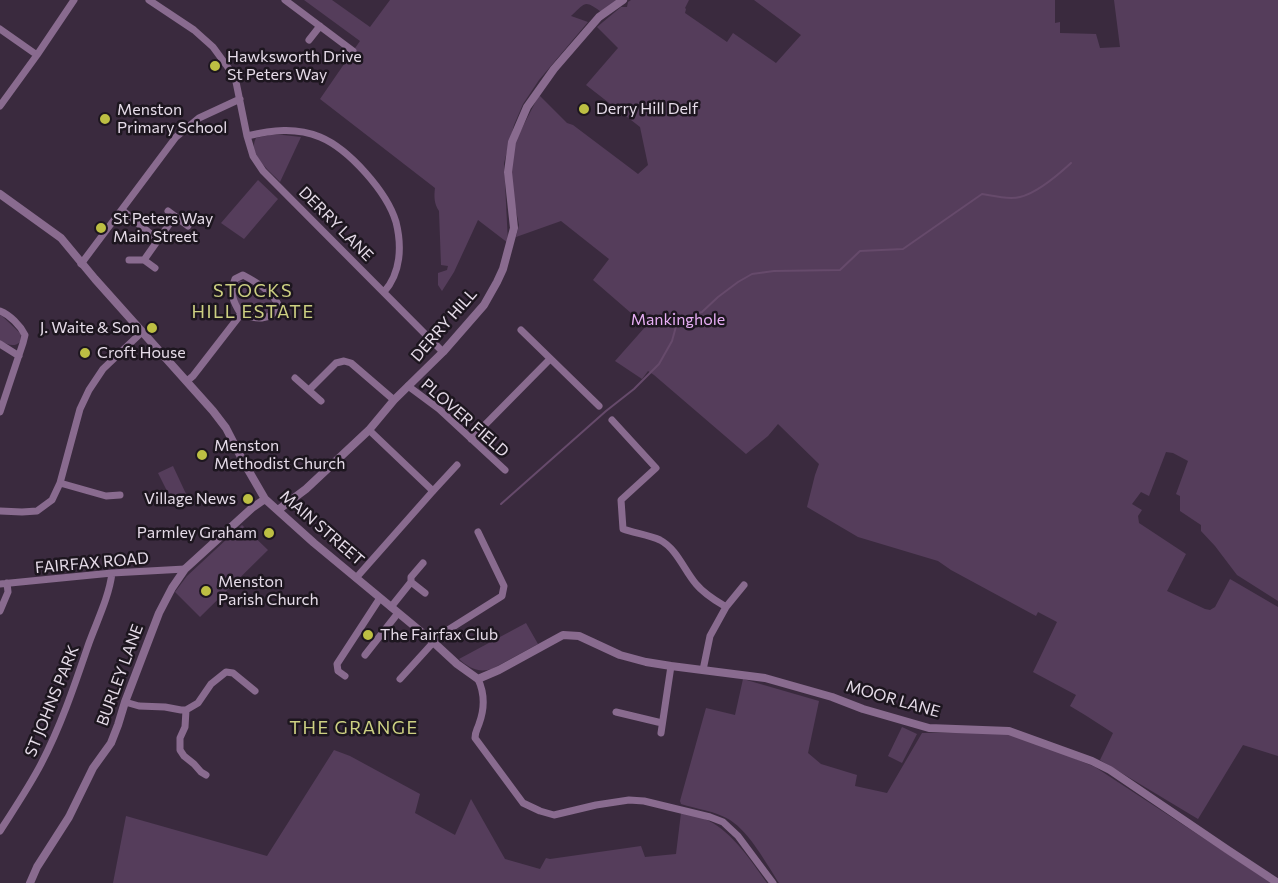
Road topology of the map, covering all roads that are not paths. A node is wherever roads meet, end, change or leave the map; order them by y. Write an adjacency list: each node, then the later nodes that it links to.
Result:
1 (74, 0): 9 (street)
2 (149, 0): 10 (street, DERRY LANE)
3 (285, 0): 5 (street)
4 (623, 0): 29 (street, DERRY HILL)
5 (320, 26): 7 (street); 8 (street)
6 (0, 29): 9 (street)
7 (309, 40)
8 (353, 51)
9 (37, 55): 11 (street)
10 (240, 99): 12 (street, DERRY LANE); 14 (street)
11 (0, 106)
12 (247, 136): 23 (street, DERRY LANE); 23 (street)
13 (0, 194): 21 (street, MAIN STREET)
14 (122, 210): 18 (street); 21 (street)
15 (168, 211): 16 (street)
16 (175, 216): 17 (street); 18 (street)
17 (188, 226)
18 (158, 240): 20 (street)
19 (129, 260): 20 (street)
20 (144, 260): 22 (street)
21 (81, 264): 27 (street, MAIN STREET)
22 (155, 268)
23 (384, 292): 29 (street, DERRY LANE)
24 (0, 311): 30 (street)
25 (241, 314): 25 (street); 33 (street)
26 (521, 330): 31 (street)
27 (142, 332): 33 (street, MAIN STREET); 45 (street)
28 (0, 344): 30 (street)
29 (443, 352): 34 (street, DERRY HILL)
30 (19, 356): 39 (street)
31 (550, 359): 38 (street); 42 (street)
32 (295, 378): 35 (street)
33 (187, 381): 48 (street, MAIN STREET)
34 (408, 386): 36 (street, DERRY HILL); 42 (street, PLOVER FIELD)
35 (309, 390): 36 (street); 37 (street)
36 (394, 400): 41 (street, DERRY HILL)
37 (321, 401)
38 (598, 406)
39 (0, 412)
40 (612, 420): 61 (street)
41 (369, 430): 46 (street); 49 (street, DERRY HILL)
42 (471, 439): 44 (street, PLOVER FIELD)
43 (457, 465): 46 (street)
44 (505, 470)
45 (60, 483): 47 (street); 50 (street)
46 (433, 490): 55 (street)
47 (120, 495)
48 (265, 499): 49 (street, MAIN STREET); 53 (street, BURLEY LANE)
49 (278, 510): 55 (street, MAIN STREET)
50 (0, 511)
51 (478, 532): 64 (street)
52 (423, 563): 56 (street)
53 (185, 570): 54 (street, FAIRFAX ROAD); 72 (street, BURLEY LANE)
54 (112, 573): 57 (street, FAIRFAX ROAD); 78 (street, ST JOHNS PARK)
55 (356, 578): 60 (street, MAIN STREET)
56 (411, 582): 59 (street); 62 (street)
57 (3, 584): 63 (street)
58 (744, 585): 61 (street)
59 (425, 593)
60 (380, 598): 62 (street, MAIN STREET); 68 (street)
61 (726, 607): 67 (street)
62 (394, 610): 64 (street, MAIN STREET); 65 (street)
63 (0, 611)
64 (432, 643): 69 (street, MAIN STREET); 70 (street)
65 (365, 655)
66 (671, 666): 67 (street, MOOR LANE); 69 (street, MOOR LANE); 75 (street)
67 (703, 670): 81 (street, MOOR LANE)
68 (345, 676)
69 (478, 679): 80 (street)
70 (400, 680)
71 (255, 691): 73 (street)
72 (124, 702): 73 (street); 79 (street, BURLEY LANE)
73 (186, 710): 77 (street)
74 (616, 712): 75 (street)
75 (662, 723): 76 (street)
76 (661, 732)
77 (206, 775)
78 (0, 831)
79 (30, 883)
80 (772, 883)
81 (1278, 883)

